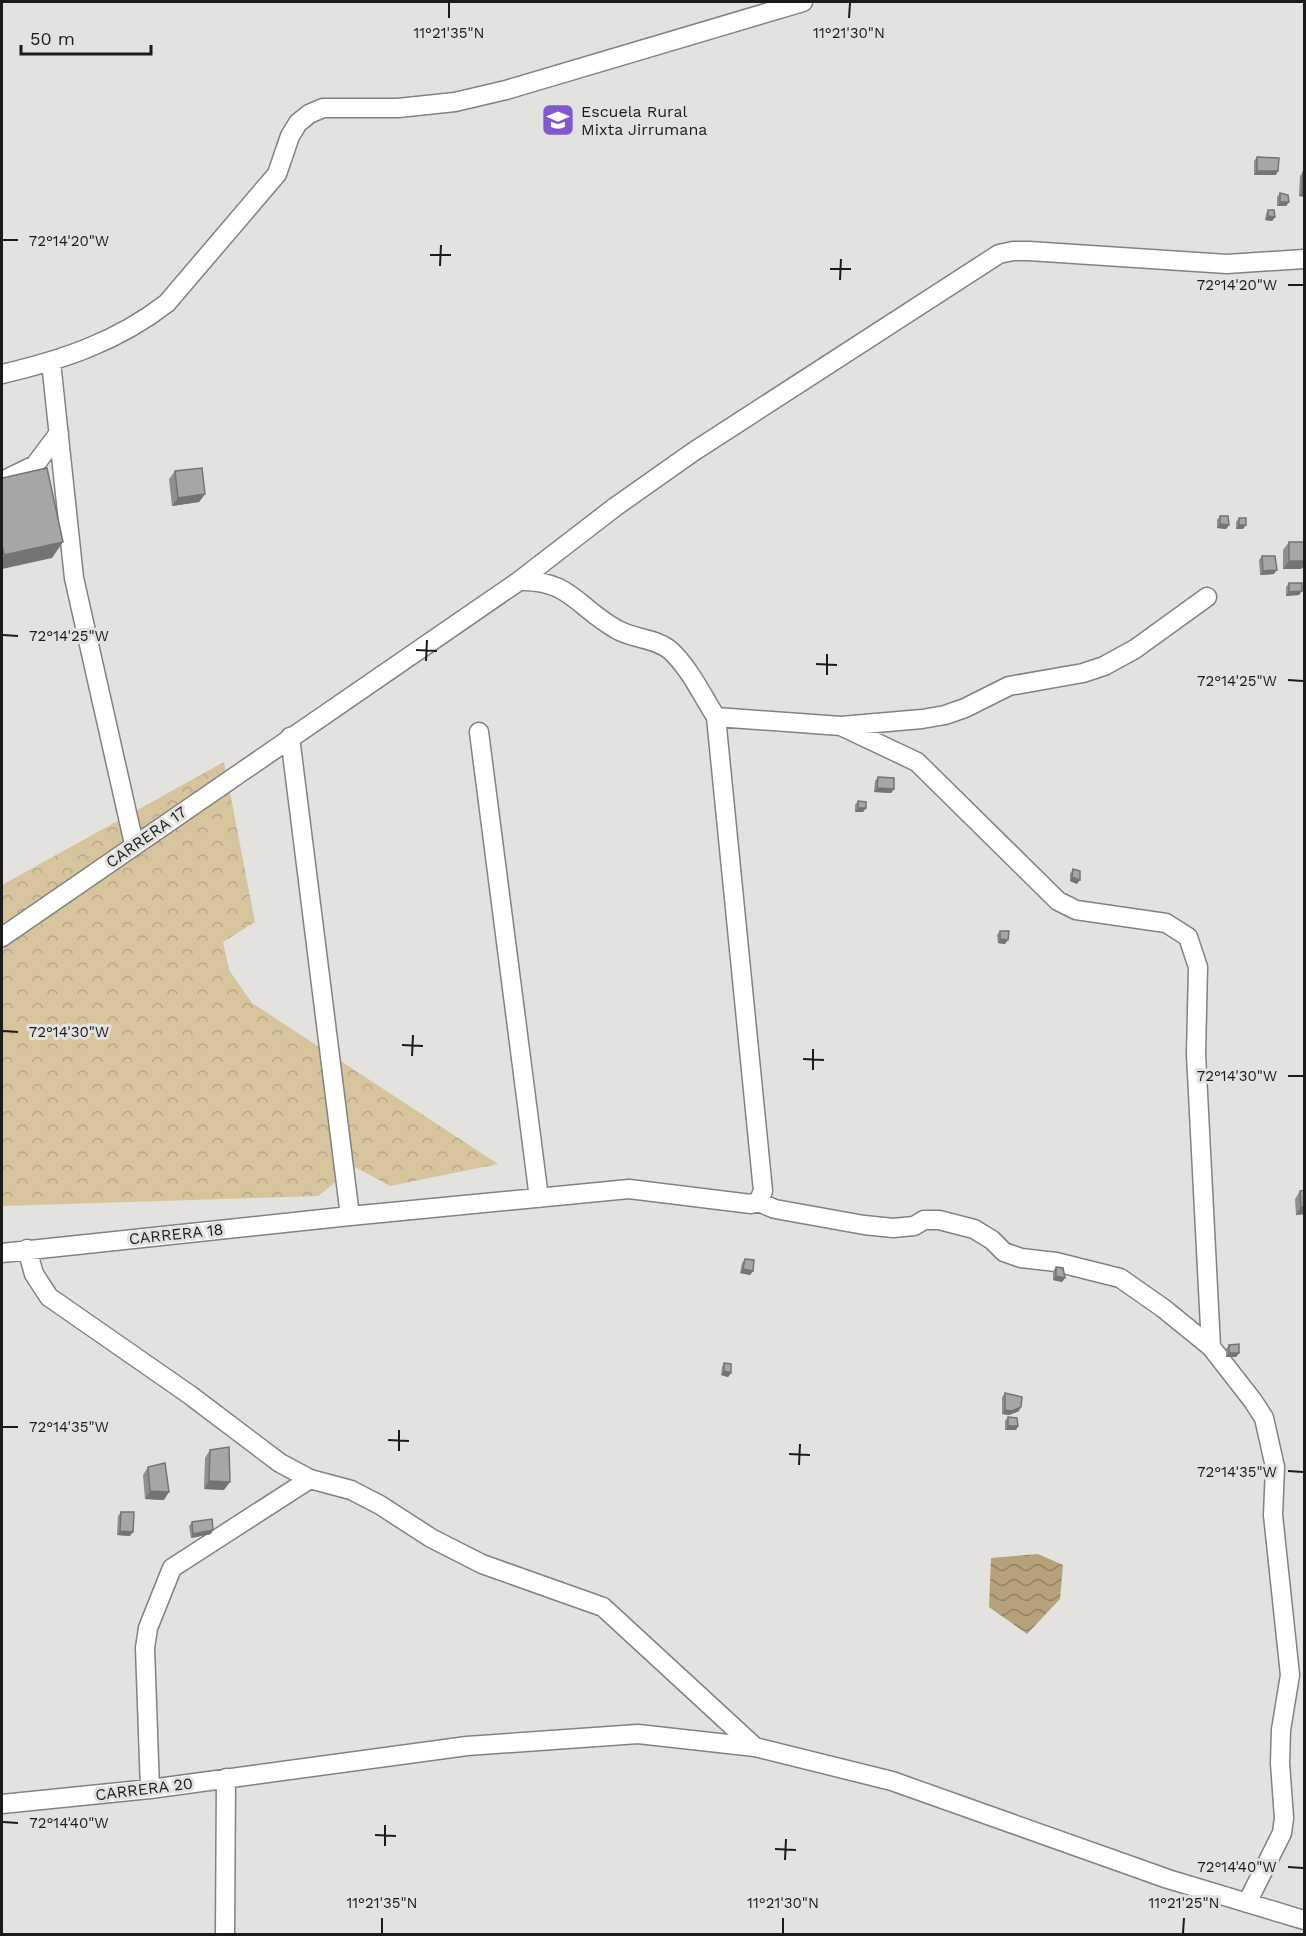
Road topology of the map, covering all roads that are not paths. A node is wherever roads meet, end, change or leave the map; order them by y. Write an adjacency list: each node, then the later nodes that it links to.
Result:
1 (802, 2): 3 (street)
2 (1305, 259): 7 (street, CARRERA 17)
3 (51, 362): 4 (street); 5 (street)
4 (2, 374)
5 (59, 433): 6 (street); 13 (street)
6 (2, 481)
7 (519, 580): 9 (street); 12 (street, CARRERA 17)
8 (1207, 597): 10 (street)
9 (716, 717): 10 (street); 16 (street)
10 (841, 726): 20 (street)
11 (479, 732): 15 (street)
12 (290, 737): 13 (street, CARRERA 17); 17 (street)
13 (134, 844): 14 (street, CARRERA 17)
14 (2, 937)
15 (539, 1198): 16 (street, CARRERA 18); 17 (street, CARRERA 18)
16 (758, 1202): 20 (street, CARRERA 18)
17 (350, 1216): 18 (street, CARRERA 18)
18 (27, 1249): 19 (street, CARRERA 18); 21 (street)
19 (2, 1253)
20 (1211, 1347): 26 (street, CARRERA 18)
21 (310, 1479): 22 (street); 24 (street)
22 (755, 1748): 23 (street, CARRERA 20); 26 (street, CARRERA 20)
23 (226, 1778): 24 (street, CARRERA 20); 28 (street)
24 (150, 1789): 25 (street, CARRERA 20)
25 (2, 1804)
26 (1247, 1903): 27 (street, CARRERA 20)
27 (1305, 1920)
28 (225, 1935)

